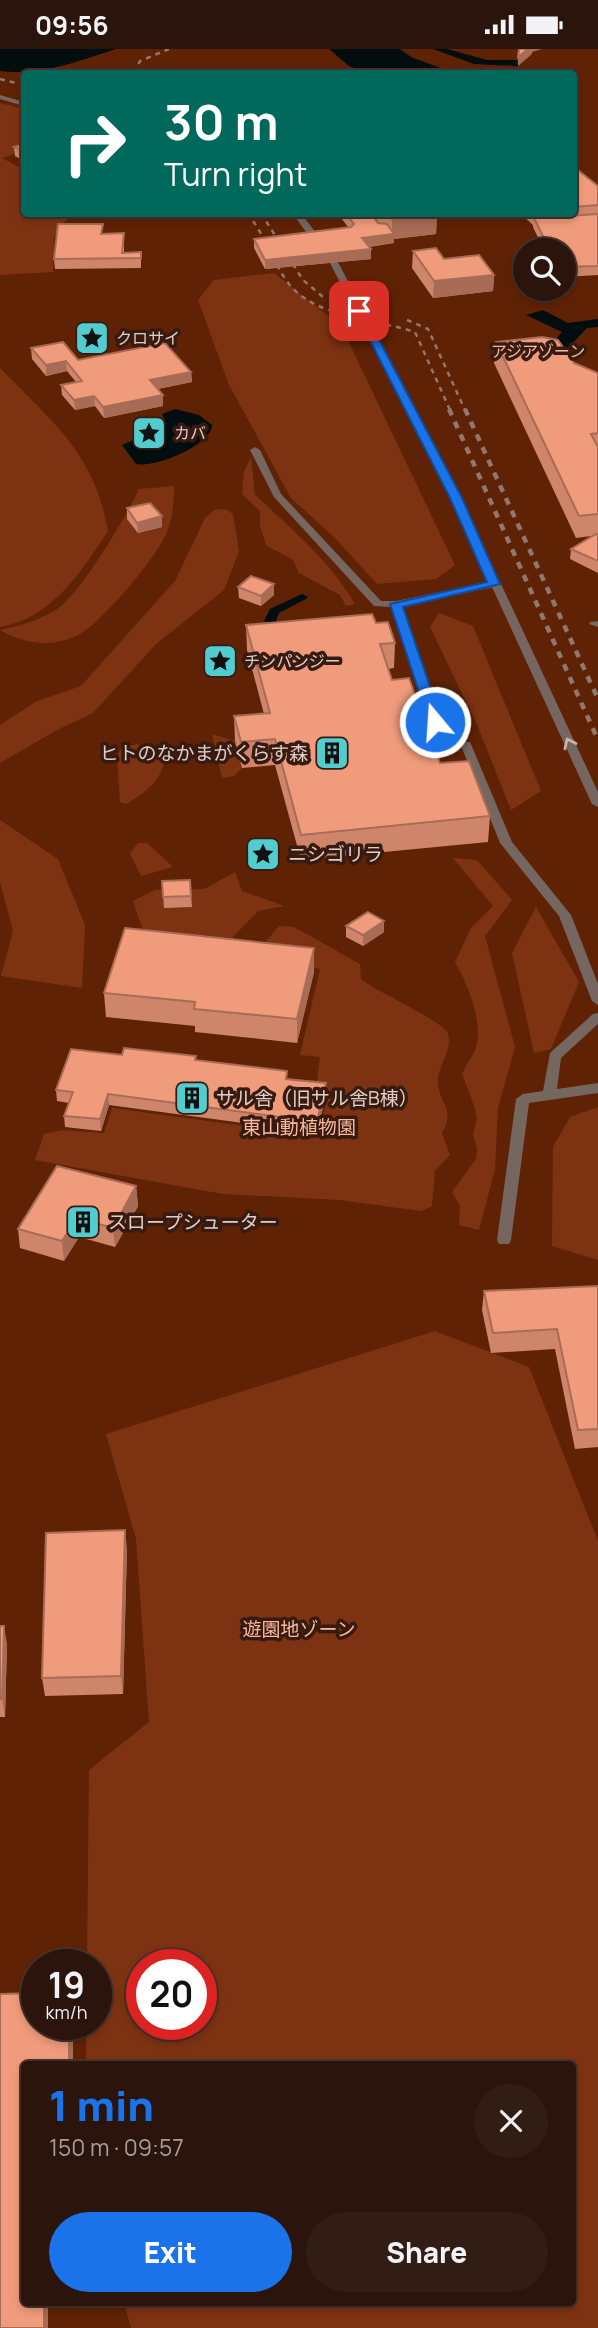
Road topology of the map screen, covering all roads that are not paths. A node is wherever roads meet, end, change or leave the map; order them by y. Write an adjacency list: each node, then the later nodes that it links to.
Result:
1 (0, 97): 2 (street)
2 (21, 103)
3 (299, 217): 5 (street)
4 (255, 450): 6 (street)
5 (494, 584): 6 (street); 7 (street, one-way to 5)
6 (396, 604): 8 (street)
7 (598, 804)
8 (598, 1001)
9 (598, 1017): 11 (street)
10 (598, 1089): 11 (street)
11 (549, 1095): 12 (street)
12 (504, 1240)

